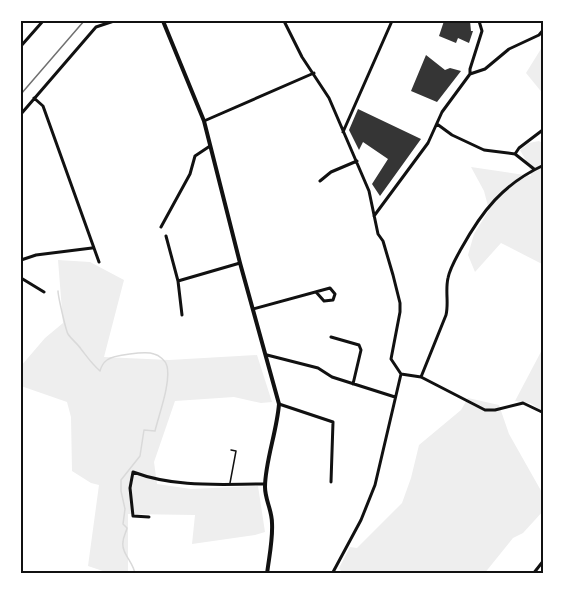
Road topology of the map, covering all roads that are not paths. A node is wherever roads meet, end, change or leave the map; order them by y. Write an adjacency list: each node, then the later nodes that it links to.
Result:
1 (43, 21): 8 (street)
2 (114, 21): 11 (street)
3 (163, 21): 13 (street)
4 (284, 21): 9 (street)
5 (392, 21): 16 (street)
6 (479, 21): 10 (street)
7 (544, 29): 10 (street)
8 (21, 46)
9 (314, 73): 13 (street); 16 (street)
10 (470, 74): 14 (street)
11 (34, 98): 12 (street); 26 (street)
12 (21, 114)
13 (204, 121): 17 (street)
14 (437, 124): 18 (street); 23 (street)
15 (544, 129): 18 (street)
16 (343, 132): 19 (street)
17 (212, 146): 24 (street); 29 (street)
18 (515, 154): 21 (street)
19 (357, 161): 22 (street); 23 (street)
20 (544, 165): 21 (street)
21 (534, 169): 39 (street)
22 (320, 181)
23 (374, 216): 38 (street)
24 (161, 227)
25 (166, 236): 31 (street)
26 (92, 248): 27 (street); 28 (street)
27 (21, 260)
28 (99, 262)
29 (240, 263): 31 (street); 34 (street)
30 (21, 278): 32 (street)
31 (177, 281): 35 (street)
32 (44, 292)
33 (316, 292): 33 (street); 34 (street)
34 (253, 309): 37 (street)
35 (182, 315)
36 (331, 337): 40 (street)
37 (267, 355): 40 (street); 42 (street)
38 (401, 374): 39 (street); 41 (street)
39 (421, 377): 43 (street)
40 (353, 384): 41 (street)
41 (395, 397): 51 (street)
42 (279, 404): 45 (street); 47 (street)
43 (544, 412)
44 (231, 450): 46 (lane)
45 (331, 482)
46 (230, 484): 47 (street); 48 (street)
47 (264, 484): 50 (street)
48 (149, 517)
49 (544, 560): 52 (street)
50 (267, 574)
51 (332, 574)
52 (532, 574)

